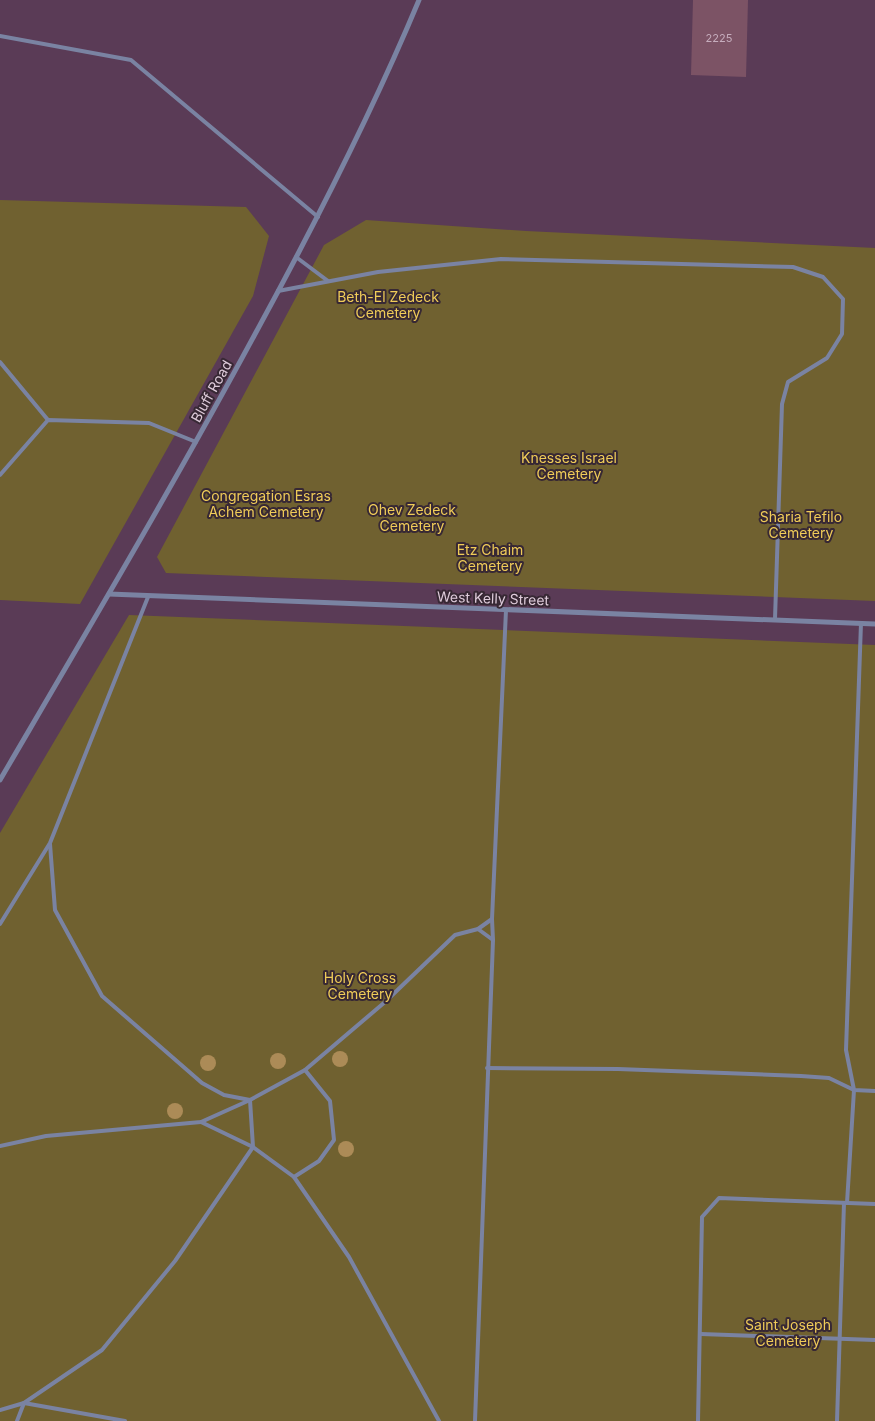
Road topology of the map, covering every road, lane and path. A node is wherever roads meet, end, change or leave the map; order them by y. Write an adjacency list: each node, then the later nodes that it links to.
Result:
1 (419, 0): 3 (street, Bluff Road)
2 (0, 36): 3 (lane)
3 (318, 216): 4 (street, Bluff Road)
4 (296, 257): 5 (lane); 6 (street, Bluff Road)
5 (329, 282): 6 (lane); 14 (lane)
6 (278, 291): 9 (street, Bluff Road)
7 (0, 362): 8 (lane)
8 (48, 420): 9 (lane); 10 (lane)
9 (196, 442): 11 (street, Bluff Road)
10 (0, 475)
11 (109, 594): 12 (street, West Kelly Street); 17 (street, Bluff Road)
12 (148, 597): 13 (street, West Kelly Street); 18 (lane)
13 (506, 610): 14 (street, West Kelly Street); 19 (lane)
14 (775, 619): 15 (street, West Kelly Street)
15 (861, 623): 16 (street, West Kelly Street); 25 (lane)
16 (875, 624)
17 (0, 780)
18 (50, 843): 20 (lane); 27 (lane)
19 (492, 919): 21 (lane); 22 (lane)
20 (0, 924)
21 (478, 929): 22 (lane); 24 (lane)
22 (493, 940): 23 (lane)
23 (488, 1068): 25 (lane); 42 (lane)
24 (305, 1070): 27 (lane); 31 (lane)
25 (854, 1090): 26 (lane); 32 (lane)
26 (875, 1091)
27 (250, 1100): 28 (lane); 30 (lane)
28 (201, 1122): 29 (lane); 30 (lane)
29 (0, 1146)
30 (252, 1147): 31 (lane); 37 (lane)
31 (294, 1177): 41 (lane)
32 (845, 1203): 33 (lane); 34 (lane); 35 (lane)
33 (875, 1204)
34 (701, 1334): 35 (lane); 43 (lane)
35 (839, 1339): 36 (lane); 44 (lane)
36 (875, 1340)
37 (24, 1403): 38 (lane); 39 (lane); 40 (lane)
38 (0, 1410)
39 (17, 1421)
40 (125, 1421)
41 (439, 1421)
42 (475, 1421)
43 (698, 1421)
44 (837, 1421)

